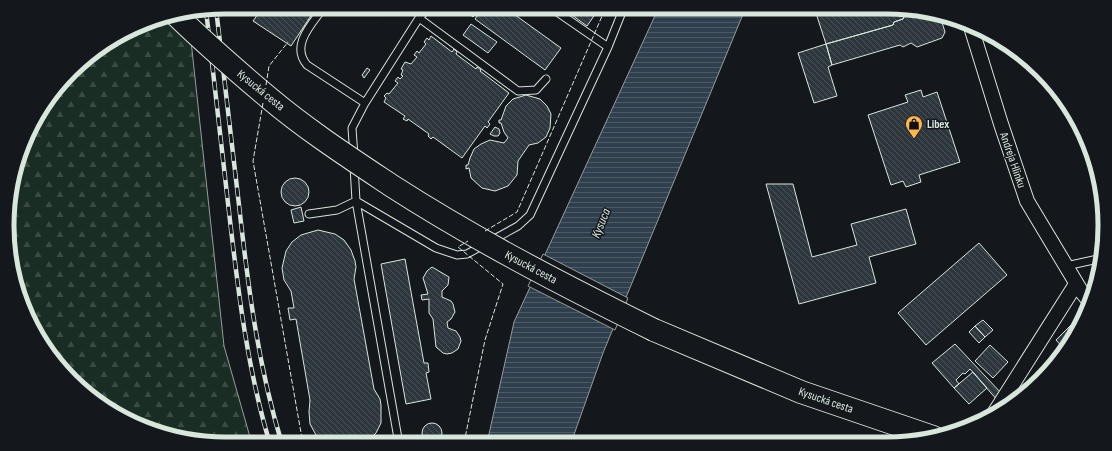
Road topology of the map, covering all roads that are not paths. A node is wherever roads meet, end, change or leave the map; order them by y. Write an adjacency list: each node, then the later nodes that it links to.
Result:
1 (319, 14): 10 (lane)
2 (423, 14): 5 (lane)
3 (560, 14): 8 (lane)
4 (621, 14): 8 (lane)
5 (419, 18): 9 (lane); 10 (lane)
6 (180, 19): 18 (main road, Kysucká cesta, bridge)
7 (973, 33): 14 (street, Andreja Hlinku)
8 (608, 47): 11 (lane)
9 (546, 79)
10 (365, 103): 11 (lane)
11 (356, 201): 12 (lane); 19 (lane)
12 (309, 214)
13 (1095, 260): 14 (lane)
14 (1066, 266): 15 (street, Andreja Hlinku)
15 (1076, 284): 16 (street, Andreja Hlinku); 17 (street)
16 (1085, 297)
17 (1000, 403)
18 (923, 434)
19 (398, 437)

